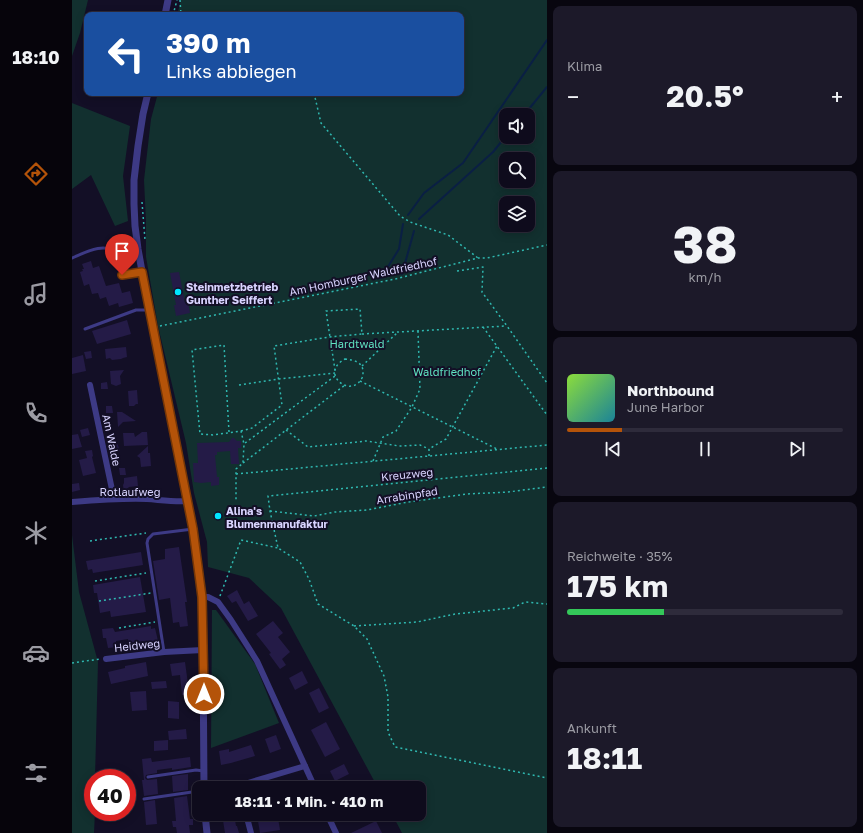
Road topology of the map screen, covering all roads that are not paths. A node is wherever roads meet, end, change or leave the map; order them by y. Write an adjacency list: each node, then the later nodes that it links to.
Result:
1 (168, 0): 2 (street)
2 (166, 12)
3 (147, 96): 5 (street)
4 (72, 258): 5 (lane)
5 (142, 272): 6 (street)
6 (149, 310): 7 (lane); 10 (street)
7 (85, 328)
8 (90, 386): 9 (street, Am Walde)
9 (114, 499): 10 (street, Rotlaufweg); 11 (street, Rotlaufweg)
10 (188, 501): 12 (street)
11 (72, 502)
12 (193, 529): 13 (street); 15 (lane)
13 (202, 597): 14 (street); 17 (street)
14 (203, 650): 15 (street, Heidweg); 18 (street)
15 (164, 652): 16 (street, Heidweg)
16 (106, 659)
17 (305, 766): 21 (street); 22 (street)
18 (204, 771): 19 (lane); 20 (street)
19 (148, 777)
20 (204, 781)
21 (257, 781)
22 (312, 781)
23 (192, 793): 24 (lane)
24 (144, 798)
25 (206, 821): 28 (street)
26 (248, 821): 29 (street)
27 (330, 821): 30 (street)
28 (207, 833)
29 (251, 833)
30 (336, 833)

